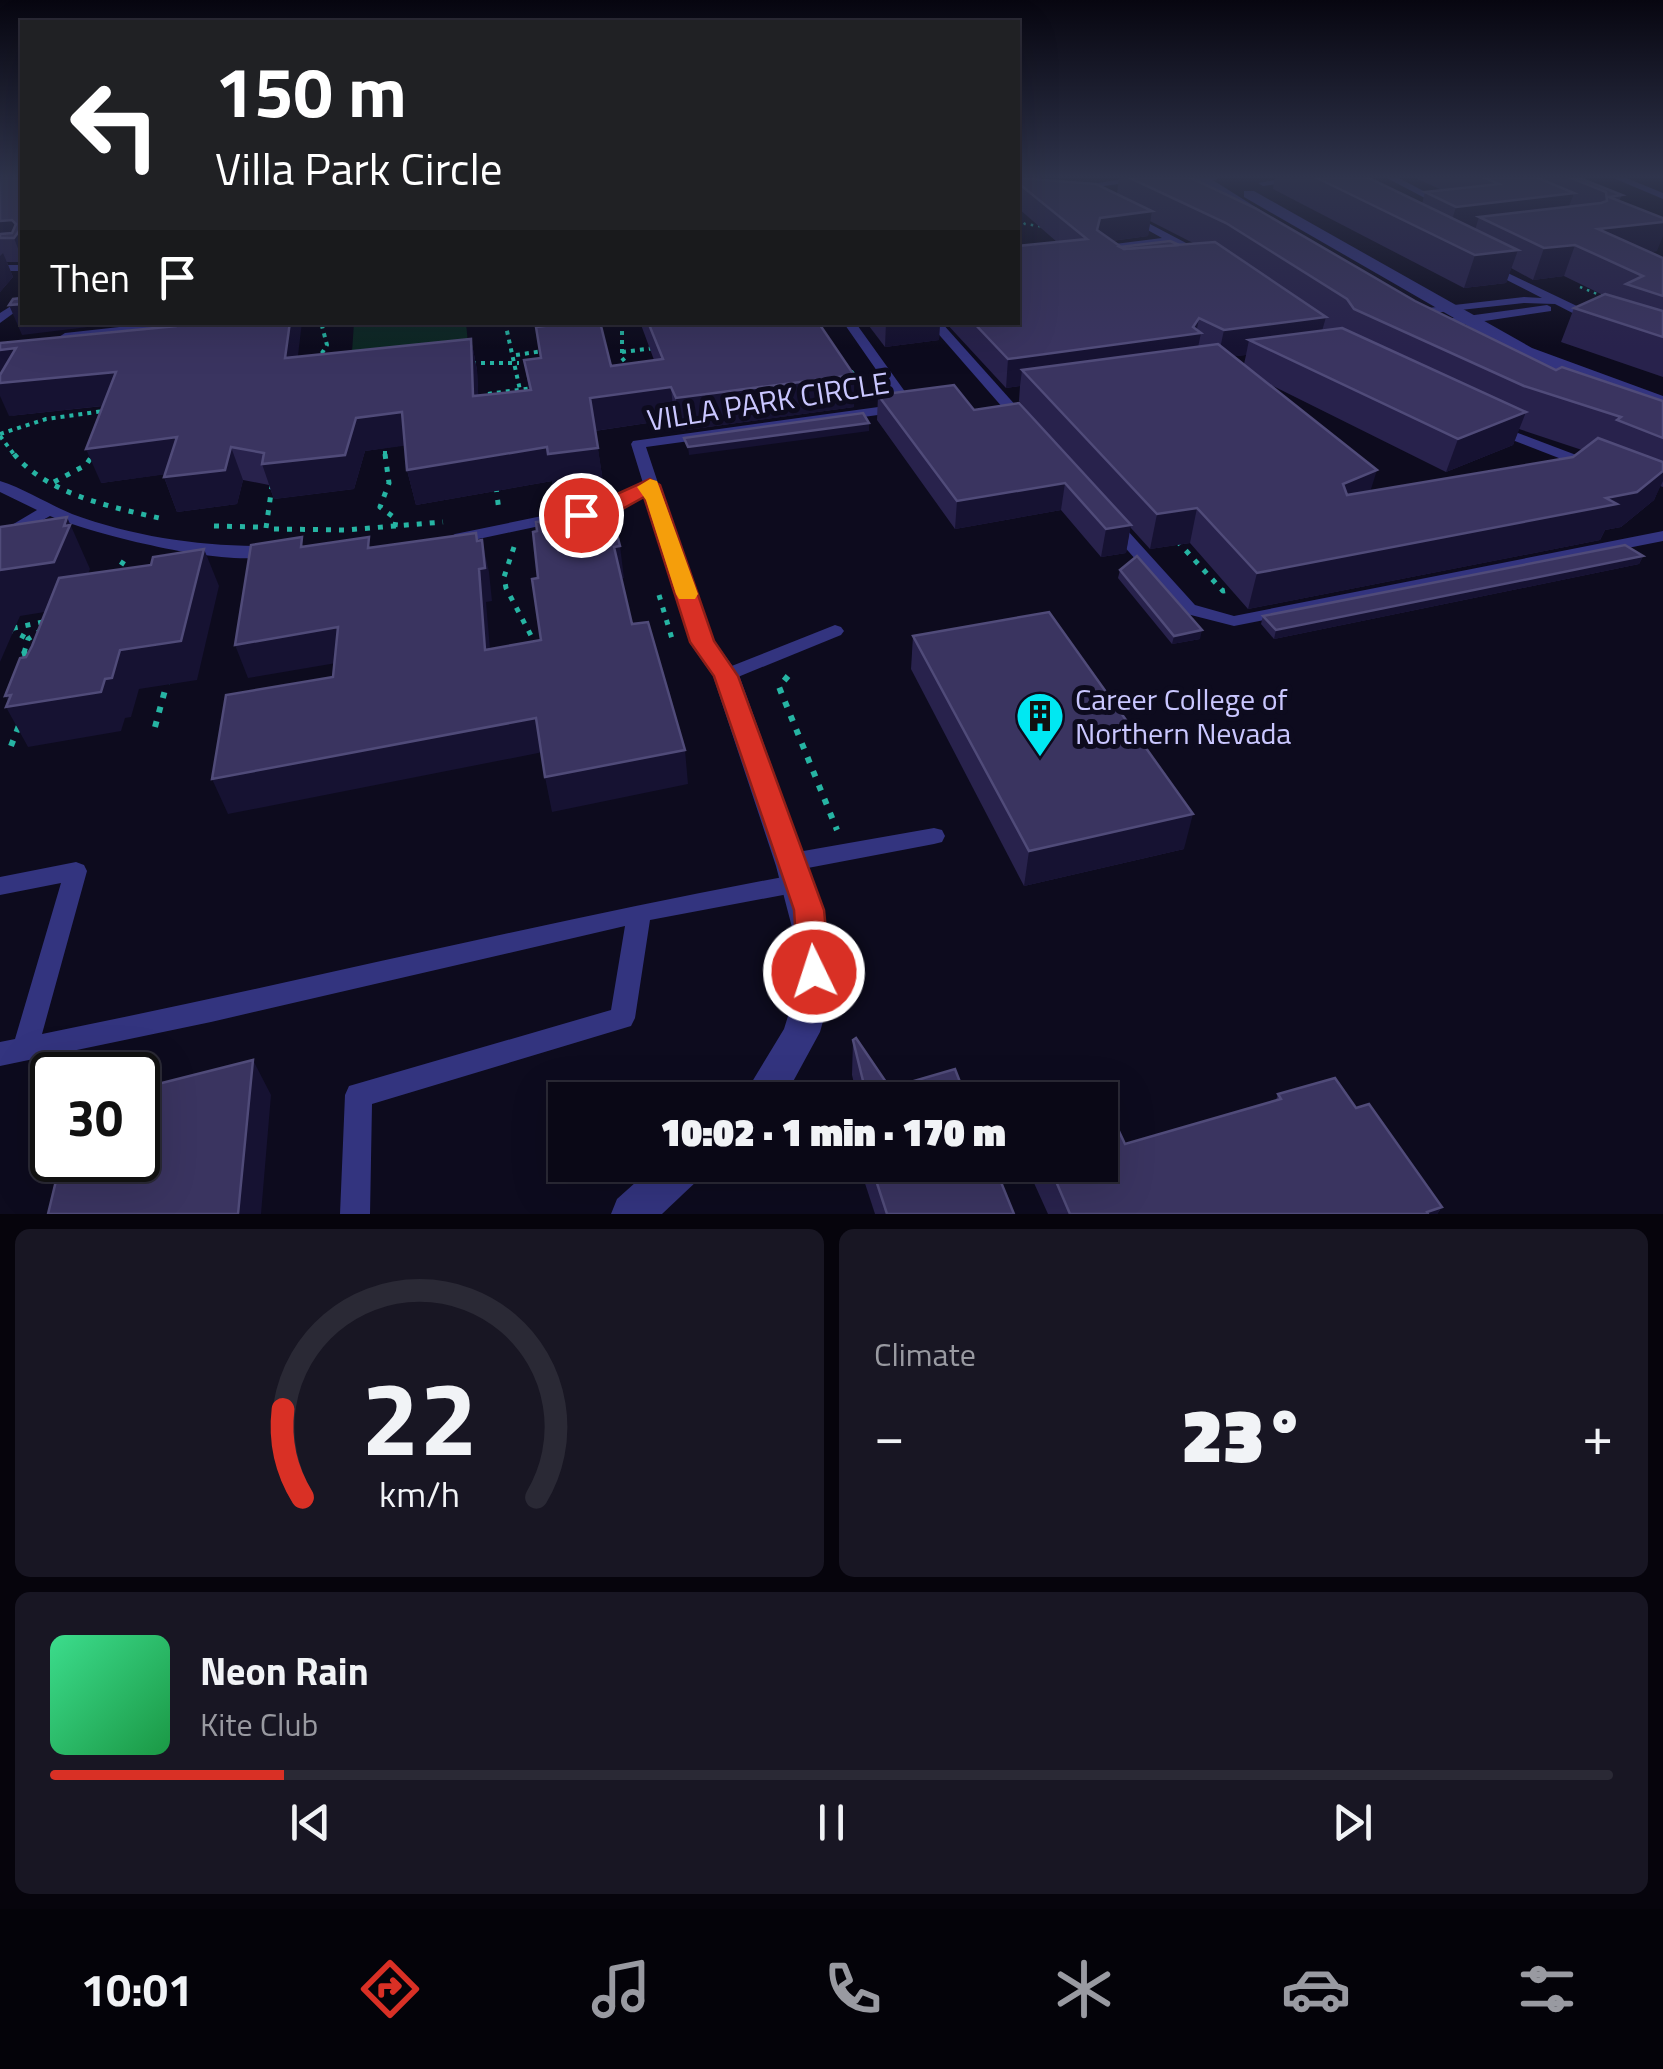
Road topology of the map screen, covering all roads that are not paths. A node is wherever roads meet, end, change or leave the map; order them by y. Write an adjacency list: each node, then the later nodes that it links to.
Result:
1 (1161, 234): 4 (lane)
2 (1295, 234): 10 (street)
3 (1300, 234): 10 (street)
4 (1172, 240): 6 (lane); 7 (lane)
5 (1474, 259): 8 (lane)
6 (1113, 261)
7 (1196, 262)
8 (1562, 303): 10 (lane); 12 (lane); 17 (lane)
9 (20, 304): 11 (lane)
10 (1446, 316): 12 (street); 23 (street)
11 (0, 319)
12 (1466, 320): 22 (street)
13 (174, 325): 18 (lane)
14 (192, 325): 19 (lane)
15 (850, 325): 27 (lane, VILLA PARK CIRCLE)
16 (937, 325): 21 (lane)
17 (1613, 326)
18 (43, 339)
19 (182, 349)
20 (1018, 394): 21 (lane)
21 (1000, 396): 25 (lane)
22 (1663, 402)
23 (1663, 413)
24 (1487, 425): 26 (lane)
25 (1036, 437)
26 (1609, 473)
27 (650, 485): 33 (lane); 36 (lane)
28 (0, 486): 30 (lane)
29 (1096, 504): 31 (lane)
30 (47, 511): 32 (lane); 34 (lane)
31 (1663, 536)
32 (0, 539)
33 (440, 541)
34 (283, 551)
35 (835, 631): 37 (lane)
36 (692, 650): 37 (street)
37 (726, 676): 39 (street)
38 (934, 836): 39 (lane)
39 (796, 872): 41 (lane); 43 (street)
40 (0, 886): 42 (lane)
41 (639, 913): 42 (lane); 45 (lane)
42 (12, 1051)
43 (771, 1082)
44 (667, 1182): 46 (street)
45 (355, 1214)
46 (632, 1214)

